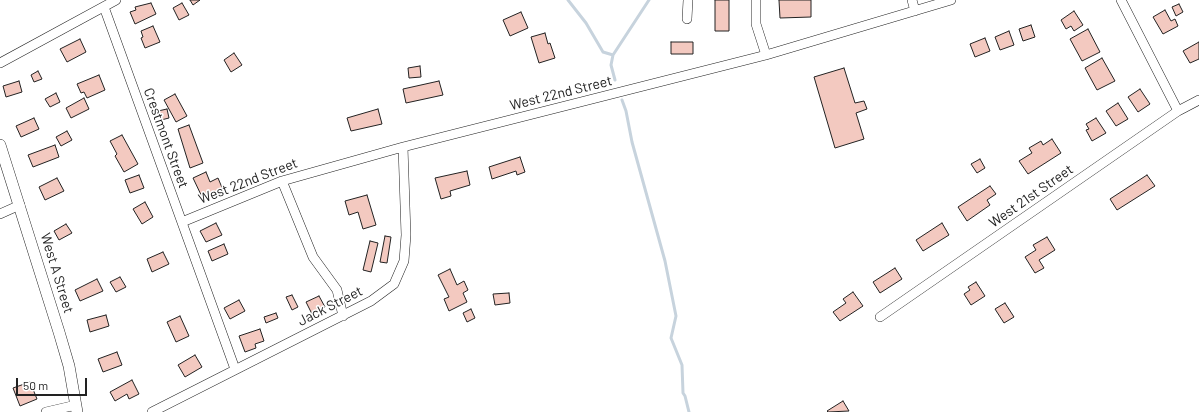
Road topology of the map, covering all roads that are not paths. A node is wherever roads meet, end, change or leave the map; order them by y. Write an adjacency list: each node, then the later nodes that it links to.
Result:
1 (116, 0): 7 (street)
2 (688, 0): 9 (street)
3 (756, 0): 10 (street)
4 (912, 0): 8 (street)
5 (951, 0): 8 (street, West 22nd Street)
6 (1121, 0): 13 (street)
7 (104, 7): 11 (street); 19 (street, Crestmont Street)
8 (915, 11): 10 (street, West 22nd Street)
9 (687, 19)
10 (766, 54): 15 (street, West 22nd Street)
11 (0, 63)
12 (1199, 100): 13 (street, West 21st Street)
13 (1178, 110): 21 (street, West 21st Street)
14 (0, 145): 17 (street, West A Street)
15 (402, 147): 16 (street, West 22nd Street); 20 (street, Jack Street)
16 (282, 182): 19 (street, West 22nd Street); 20 (street)
17 (20, 205): 18 (street); 23 (street, West A Street)
18 (0, 214)
19 (182, 222): 22 (street, Crestmont Street)
20 (343, 316): 22 (street, Jack Street)
21 (880, 318)
22 (235, 369): 25 (street, Jack Street)
23 (77, 408): 24 (street)
24 (46, 412)
25 (152, 412)

